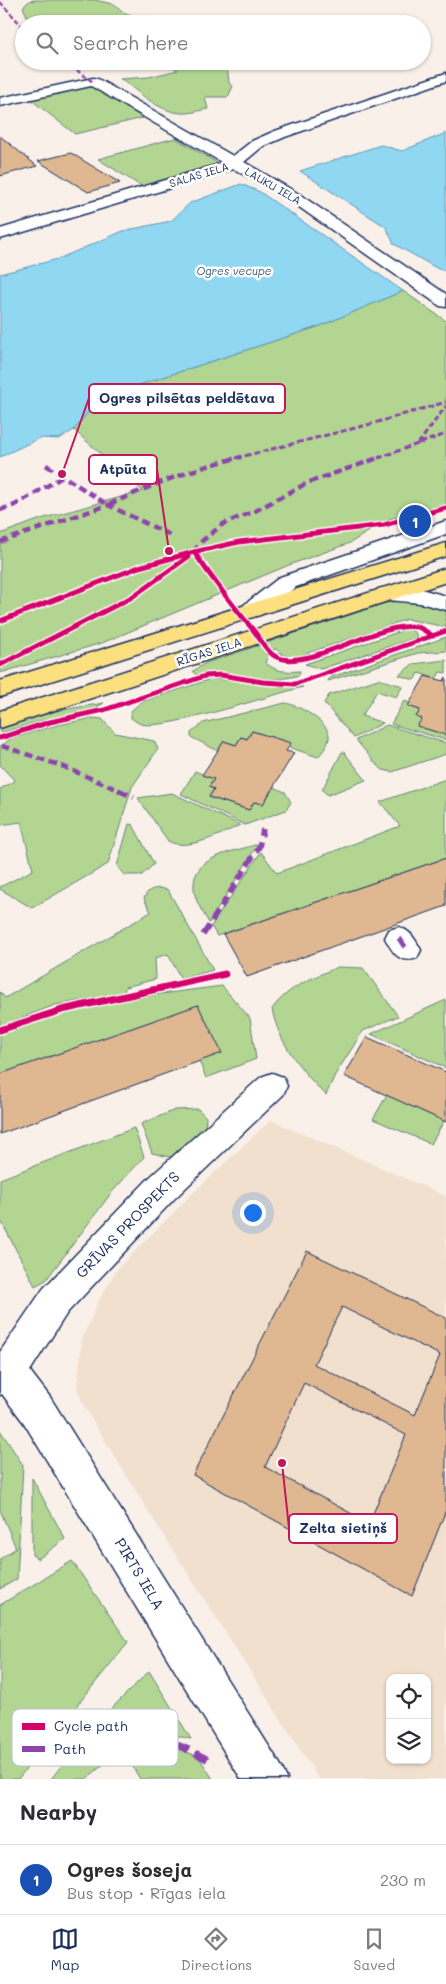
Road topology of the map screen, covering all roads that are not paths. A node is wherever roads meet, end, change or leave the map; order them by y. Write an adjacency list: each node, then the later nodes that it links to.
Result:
1 (446, 78): 3 (street, SALAS IELA)
2 (0, 102): 3 (street, LAUKU IELA)
3 (233, 164): 4 (street, SALAS IELA); 5 (street, LAUKU IELA)
4 (0, 234)
5 (446, 302)
6 (446, 527): 11 (street)
7 (446, 549): 11 (highway)
8 (446, 575): 9 (highway, RĪGAS IELA)
9 (386, 594): 10 (street); 13 (highway, RĪGAS IELA)
10 (446, 603)
11 (252, 610): 12 (highway)
12 (0, 689)
13 (0, 720)
14 (272, 1086): 15 (street, GRĪVAS PROSPEKTS)
15 (4, 1374): 16 (street, PIRTS IELA)
16 (265, 1779)

